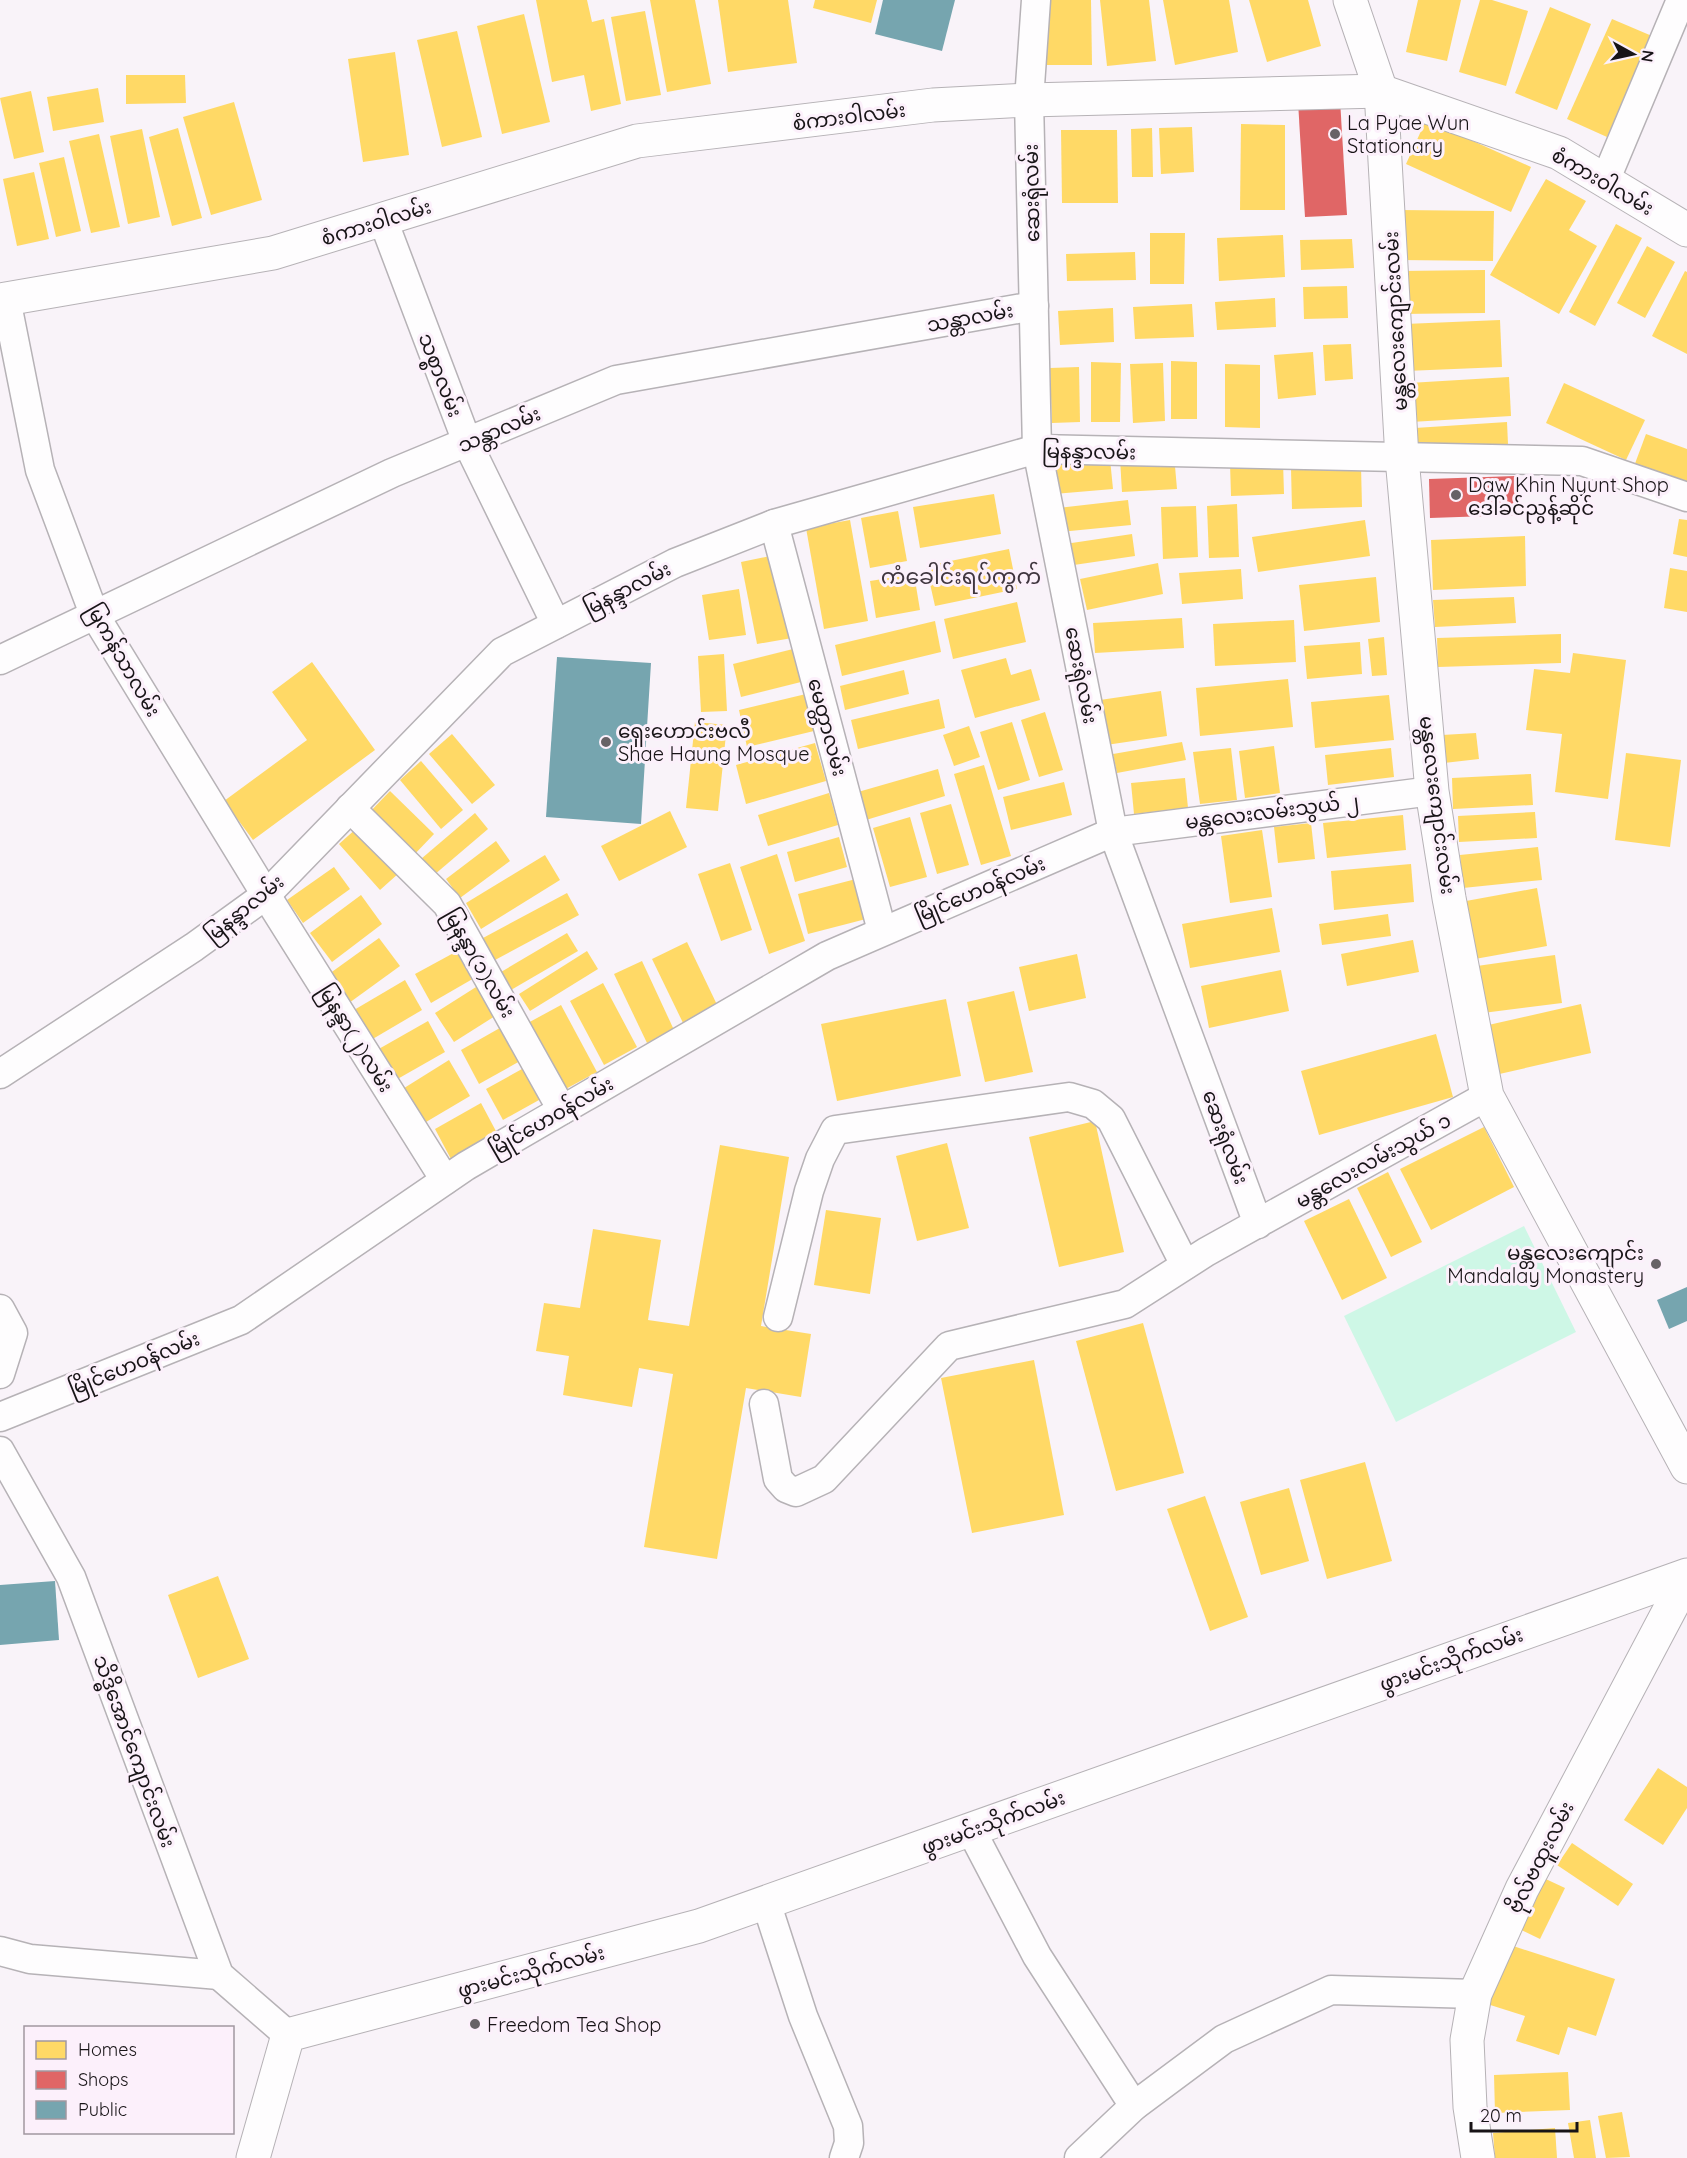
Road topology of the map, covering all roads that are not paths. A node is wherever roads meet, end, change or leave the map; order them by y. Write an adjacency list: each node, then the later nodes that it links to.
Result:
1 (1036, 0): 5 (street, ဆေးရုံလမ်း)
2 (1350, 0): 4 (street, မန္တလေးကျောင်းလမ်း)
3 (1681, 0): 6 (street)
4 (1381, 91): 5 (street, စံကားဝါလမ်း); 6 (street, စံကားဝါလမ်း); 13 (street, မန္တလေးကျောင်းလမ်း)
5 (1029, 100): 7 (street, စံကားဝါလမ်း); 10 (street, ဆေးရုံလမ်း)
6 (1605, 181): 8 (street, စံကားဝါလမ်း)
7 (383, 220): 9 (street, စံကားဝါလမ်း); 11 (street, သစ္စာလမ်း)
8 (1687, 230)
9 (3, 300): 16 (street, မြကန်သာလမ်း)
10 (1034, 306): 11 (street, သန္တာလမ်း); 12 (street, ဆေးရုံလမ်း)
11 (467, 442): 16 (street, သန္တာလမ်း); 17 (street, သစ္စာလမ်း)
12 (1037, 449): 13 (street, မြနန္ဒာလမ်း); 15 (street, မြနန္ဒာလမ်း); 21 (street, ဆေးရုံလမ်း)
13 (1402, 458): 14 (street, မြနန္ဒာလမ်း); 19 (street, မန္တလေးကျောင်းလမ်း)
14 (1687, 497)
15 (774, 524): 17 (street, မြနန္ဒာလမ်း); 23 (street, မေတ္တာလမ်း)
16 (94, 614): 18 (street, သန္တာလမ်း); 22 (street, မြကန်သာလမ်း)
17 (556, 624): 20 (street, မြနန္ဒာလမ်း)
18 (0, 660)
19 (1432, 791): 21 (street, မန္တလေးလမ်းသွယ် ၂); 25 (street, မန္တလေးကျောင်းလမ်း)
20 (350, 808): 22 (street, မြနန္ဒာလမ်း); 26 (street, မြနန္ဒာ(၁)လမ်း)
21 (1113, 832): 23 (street, မြိုင်ဟေဝန်လမ်း); 28 (street, ဆေးရုံလမ်း)
22 (266, 895): 24 (street, မြနန္ဒာလမ်း); 27 (street, မြနန္ဒာ(၂)လမ်း)
23 (882, 931): 26 (street, မြိုင်ဟေဝန်လမ်း)
24 (0, 1074)
25 (1487, 1096): 28 (street, မန္တလေးလမ်းသွယ် ၁); 36 (street, မန္တလေးကျောင်းလမ်း)
26 (562, 1110): 27 (street, မြိုင်ဟေဝန်လမ်း)
27 (445, 1180): 34 (street, မြိုင်ဟေဝန်လမ်း)
28 (1258, 1224): 29 (street, မန္တလေးလမ်းသွယ် ၁)
29 (1185, 1265): 31 (street); 33 (street, မန္တလေးလမ်းသွယ် ၁)
30 (0, 1309): 32 (street)
31 (778, 1317)
32 (0, 1374)
33 (764, 1404)
34 (0, 1417)
35 (0, 1451): 41 (street, သိဒ္ဓိအောင်ကျောင်းလမ်း)
36 (1687, 1467)
37 (1687, 1576): 38 (street, ဖွားမင်းသိုက်လမ်း); 42 (street, ဗိုလ်ဗထူးလမ်း)
38 (971, 1830): 39 (street, ဖွားမင်းသိုက်လမ်း); 44 (street)
39 (766, 1902): 43 (street, ဖွားမင်းသိုက်လမ်း); 46 (street)
40 (0, 1951): 41 (street)
41 (219, 1976): 43 (street, သိဒ္ဓိအောင်ကျောင်းလမ်း)
42 (1475, 1994): 44 (street); 48 (street, ဗိုလ်ဗထူးလမ်း)
43 (288, 2036): 45 (street)
44 (1134, 2106): 47 (street)
45 (253, 2158)
46 (844, 2158)
47 (1079, 2158)
48 (1478, 2158)

